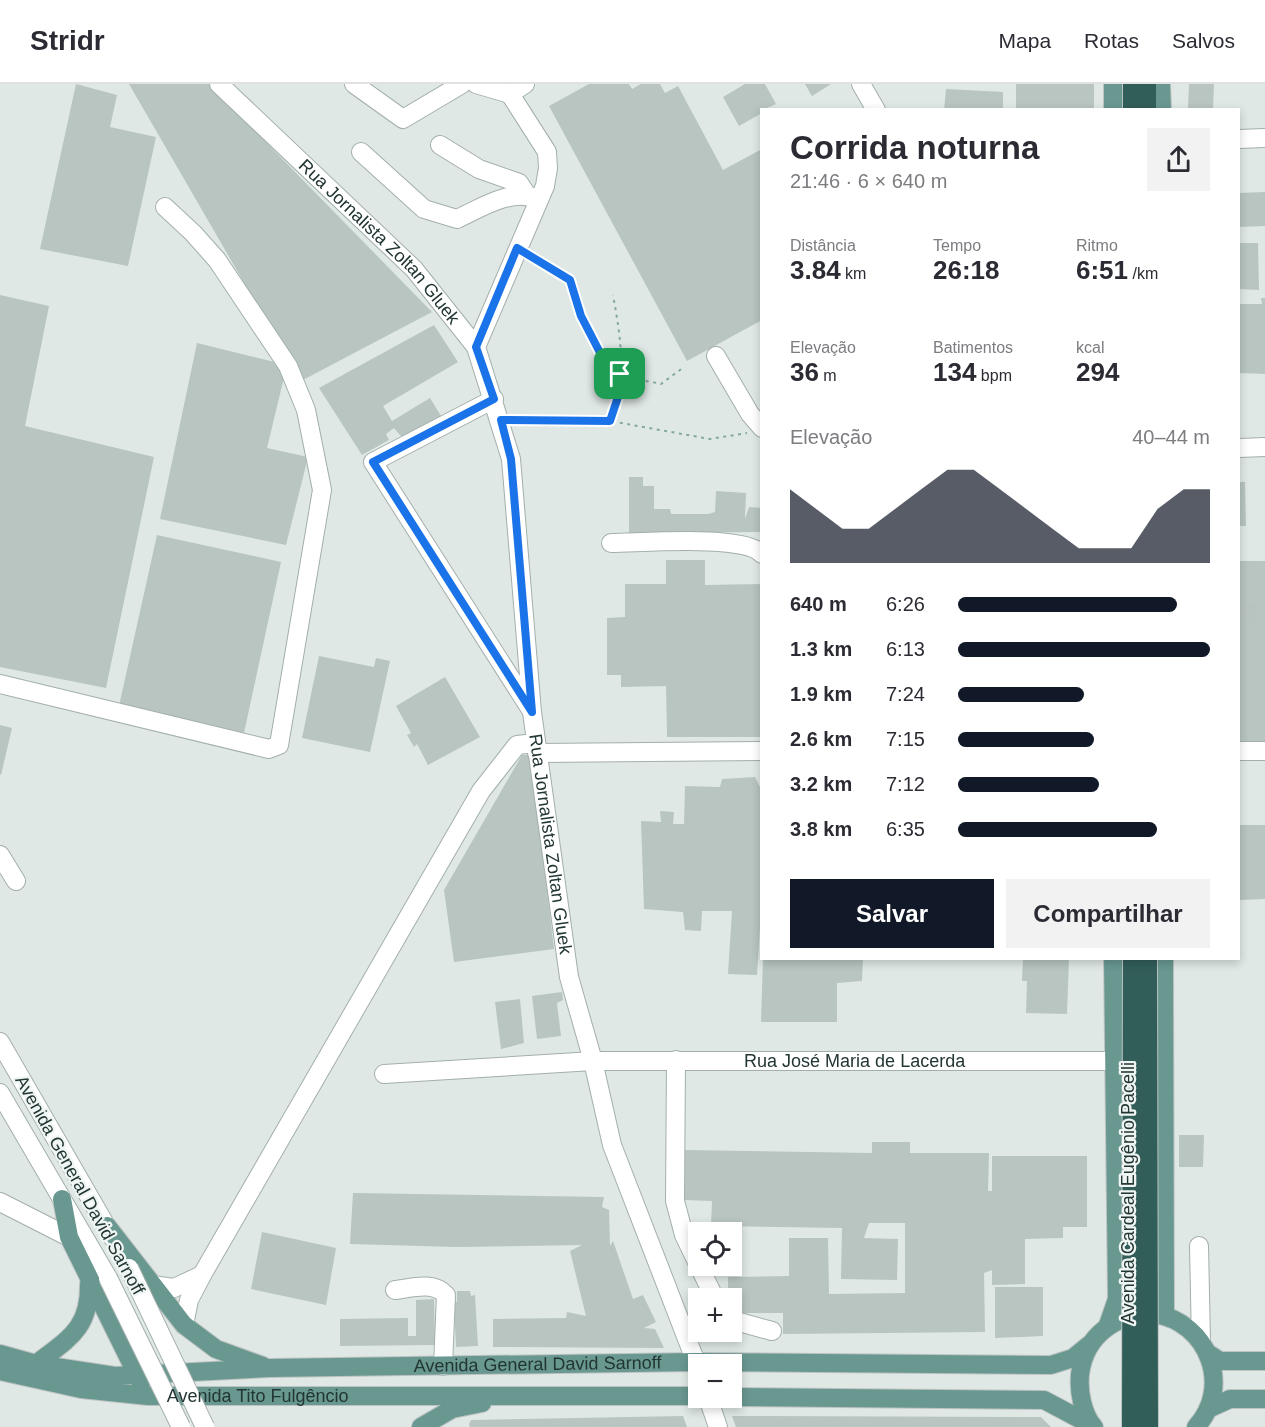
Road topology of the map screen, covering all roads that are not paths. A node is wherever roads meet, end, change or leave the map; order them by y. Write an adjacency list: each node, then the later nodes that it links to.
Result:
1 (219, 84): 22 (street, Rua Jornalista Zoltan Gluek)
2 (354, 84): 3 (street)
3 (462, 84)
4 (861, 84): 11 (street)
5 (1113, 84): 12 (main road)
6 (1132, 84): 13 (highway)
7 (1147, 84): 14 (highway)
8 (1161, 84): 15 (main road)
9 (481, 85): 10 (street)
10 (518, 89): 20 (street)
11 (875, 108)
12 (1113, 108)
13 (1132, 108)
14 (1147, 108)
15 (1162, 108)
16 (1240, 138): 17 (street)
17 (1265, 138)
18 (440, 145): 20 (street)
19 (361, 152): 20 (street)
20 (533, 197): 22 (street)
21 (165, 207): 30 (street)
22 (476, 347): 24 (street, Rua Jornalista Zoltan Gluek)
23 (716, 356): 25 (street)
24 (494, 399): 31 (street, Rua Jornalista Zoltan Gluek); 31 (street)
25 (757, 430)
26 (1265, 447): 27 (street)
27 (1240, 448)
28 (611, 543): 29 (street)
29 (760, 553)
30 (0, 684)
31 (532, 712): 32 (street, Rua Jornalista Zoltan Gluek)
32 (537, 748): 33 (street); 43 (street, Rua Jornalista Zoltan Gluek); 56 (street)
33 (760, 751)
34 (1240, 752): 35 (street)
35 (1265, 752)
36 (0, 855): 37 (street)
37 (16, 880)
38 (1113, 960): 45 (main road, Avenida Cardeal Eugênio Pacelli)
39 (1132, 960): 89 (highway, Avenida Cardeal Eugênio Pacelli, bridge)
40 (1148, 960): 90 (highway, Avenida Cardeal Eugênio Pacelli, bridge)
41 (1164, 960): 60 (main road, Avenida Cardeal Eugênio Pacelli)
42 (0, 1042): 52 (street, Avenida General David Sarnoff)
43 (593, 1060): 44 (street, Rua José Maria de Lacerda); 46 (street, Rua José Maria de Lacerda); 68 (street, Rua Jornalista Zoltan Gluek)
44 (675, 1060): 45 (street, Rua José Maria de Lacerda); 54 (street)
45 (1115, 1061): 63 (main road, Avenida Cardeal Eugênio Pacelli)
46 (384, 1074)
47 (0, 1093): 48 (street, Avenida General David Sarnoff)
48 (62, 1199): 50 (main road); 86 (street, Avenida General David Sarnoff, bridge)
49 (0, 1202): 51 (street)
50 (65, 1218): 51 (street); 53 (main road)
51 (38, 1222): 53 (street)
52 (107, 1226): 58 (main road); 87 (street, Avenida General David Sarnoff, bridge)
53 (69, 1237): 57 (main road)
54 (688, 1243)
55 (1199, 1246): 66 (street)
56 (202, 1275): 58 (street); 62 (street)
57 (89, 1279): 70 (main road); 76 (main road)
58 (152, 1285): 62 (main road)
59 (395, 1290): 71 (street)
60 (1166, 1316): 63 (main road); 66 (main road)
61 (742, 1323): 64 (street)
62 (183, 1325): 74 (main road)
63 (1108, 1325): 65 (main road)
64 (772, 1331)
65 (1089, 1345): 73 (main road, Avenida General David Sarnoff); 85 (main road)
66 (1205, 1348): 69 (main road); 83 (main road)
67 (0, 1354): 70 (main road, Avenida Tito Fulgêncio)
68 (693, 1354)
69 (1265, 1361)
70 (36, 1364): 76 (main road, Avenida Tito Fulgêncio)
71 (443, 1366): 72 (main road, Avenida General David Sarnoff); 74 (main road, Avenida General David Sarnoff)
72 (688, 1366)
73 (742, 1366)
74 (270, 1368): 76 (main road, Avenida Tito Fulgêncio)
75 (0, 1371): 77 (main road, Avenida Tito Fulgêncio)
76 (137, 1375): 77 (main road)
77 (148, 1396): 78 (main road, Avenida Tito Fulgêncio)
78 (516, 1396): 79 (main road, Avenida General David Sarnoff); 84 (main road)
79 (688, 1396)
80 (742, 1396): 85 (main road)
81 (1265, 1399): 83 (main road)
82 (711, 1408): 88 (street)
83 (1208, 1409): 91 (main road)
84 (426, 1423)
85 (1092, 1426)
86 (181, 1427)
87 (205, 1427)
88 (718, 1427)
89 (1131, 1427)
90 (1149, 1427)
91 (1196, 1427)

